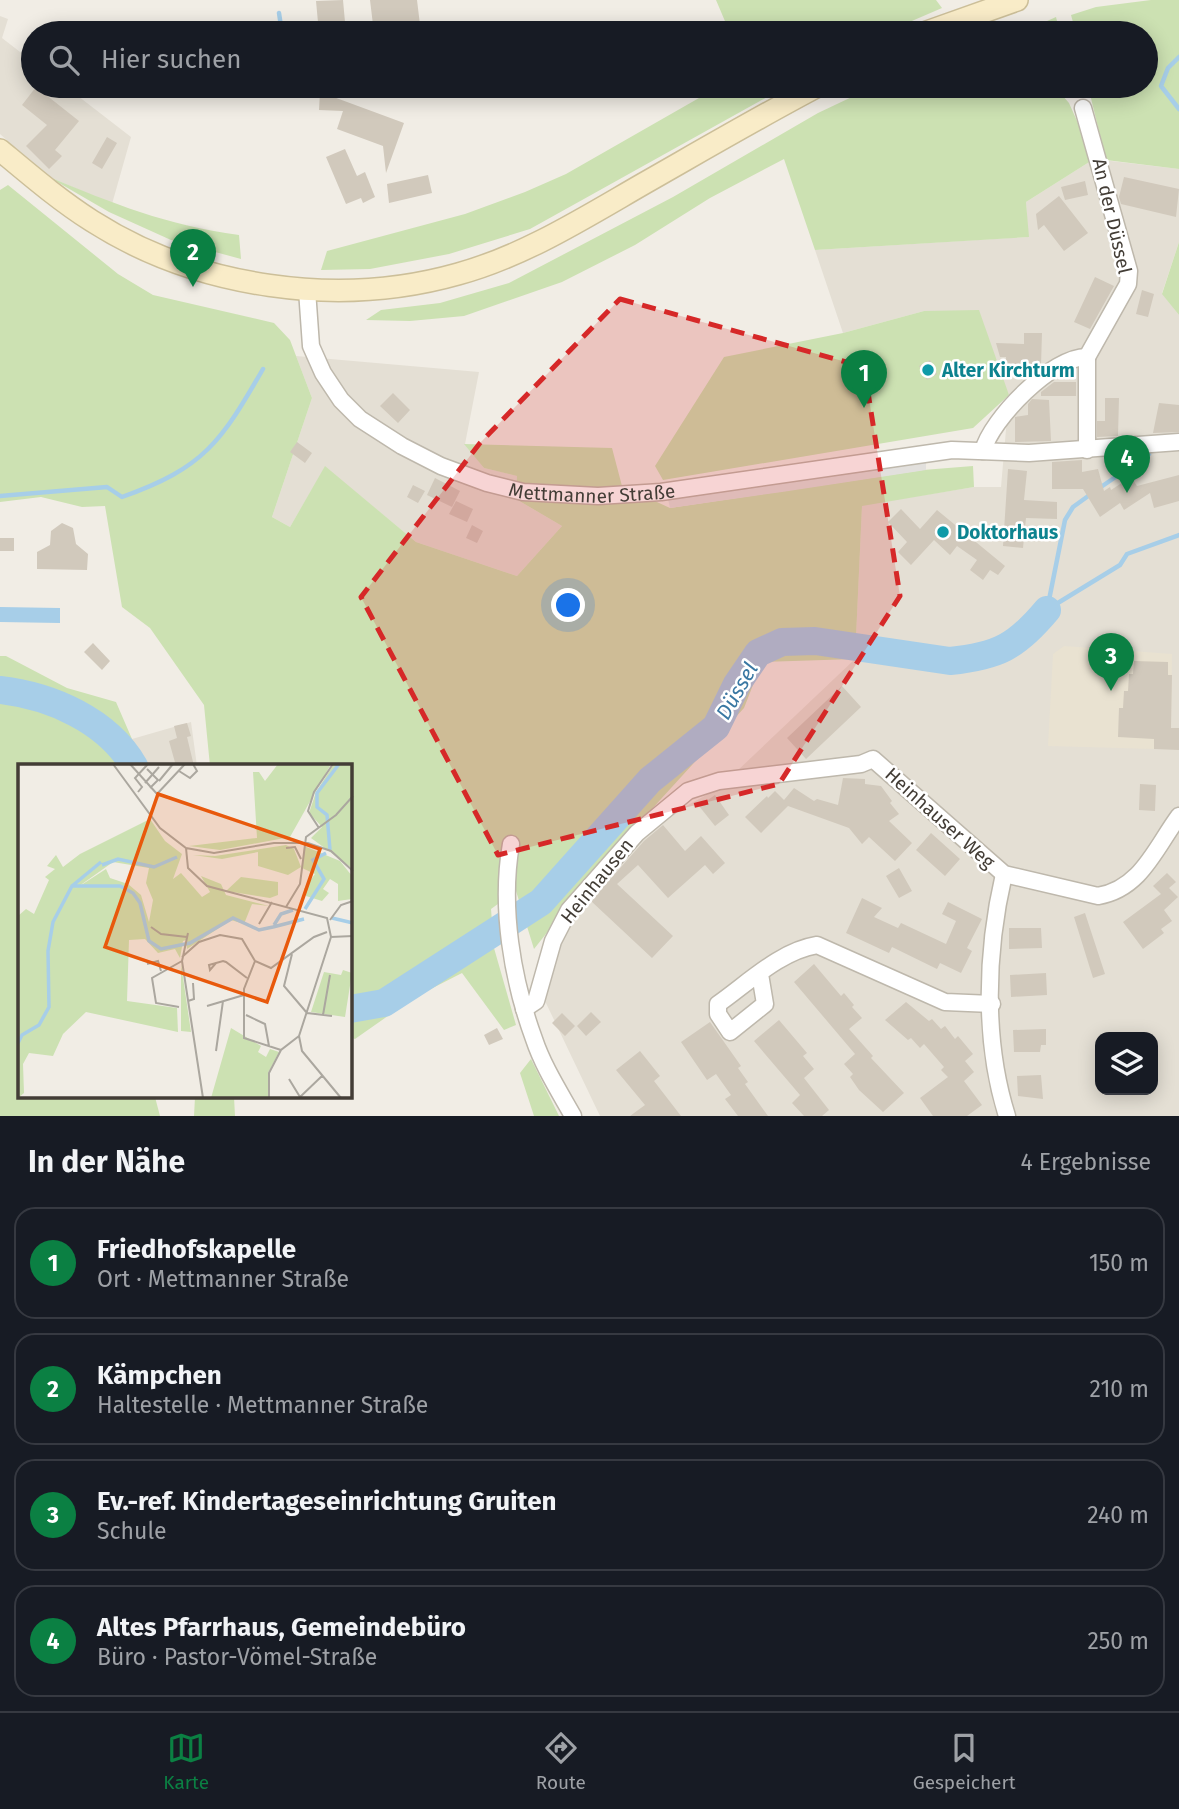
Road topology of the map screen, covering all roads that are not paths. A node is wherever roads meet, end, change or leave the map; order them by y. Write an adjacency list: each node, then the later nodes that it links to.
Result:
1 (1017, 0): 2 (main road)
2 (958, 21)
3 (797, 98): 6 (main road)
4 (1083, 108): 7 (street, An der Düssel)
5 (0, 150): 6 (main road)
6 (307, 290): 10 (street, Mettmanner Straße)
7 (1087, 357): 9 (street); 10 (street)
8 (1179, 442): 9 (street, Mettmanner Straße)
9 (1087, 450): 10 (street, Mettmanner Straße)
10 (983, 451)
11 (873, 759): 14 (street, Heinhauser Weg); 17 (street, Heinhausen)
12 (1179, 816): 14 (street, Heinhauser Weg)
13 (511, 844): 17 (street)
14 (1004, 874): 16 (street)
15 (760, 974): 16 (street)
16 (992, 1004): 19 (street)
17 (524, 1009): 18 (street)
18 (573, 1116)
19 (1007, 1116)

